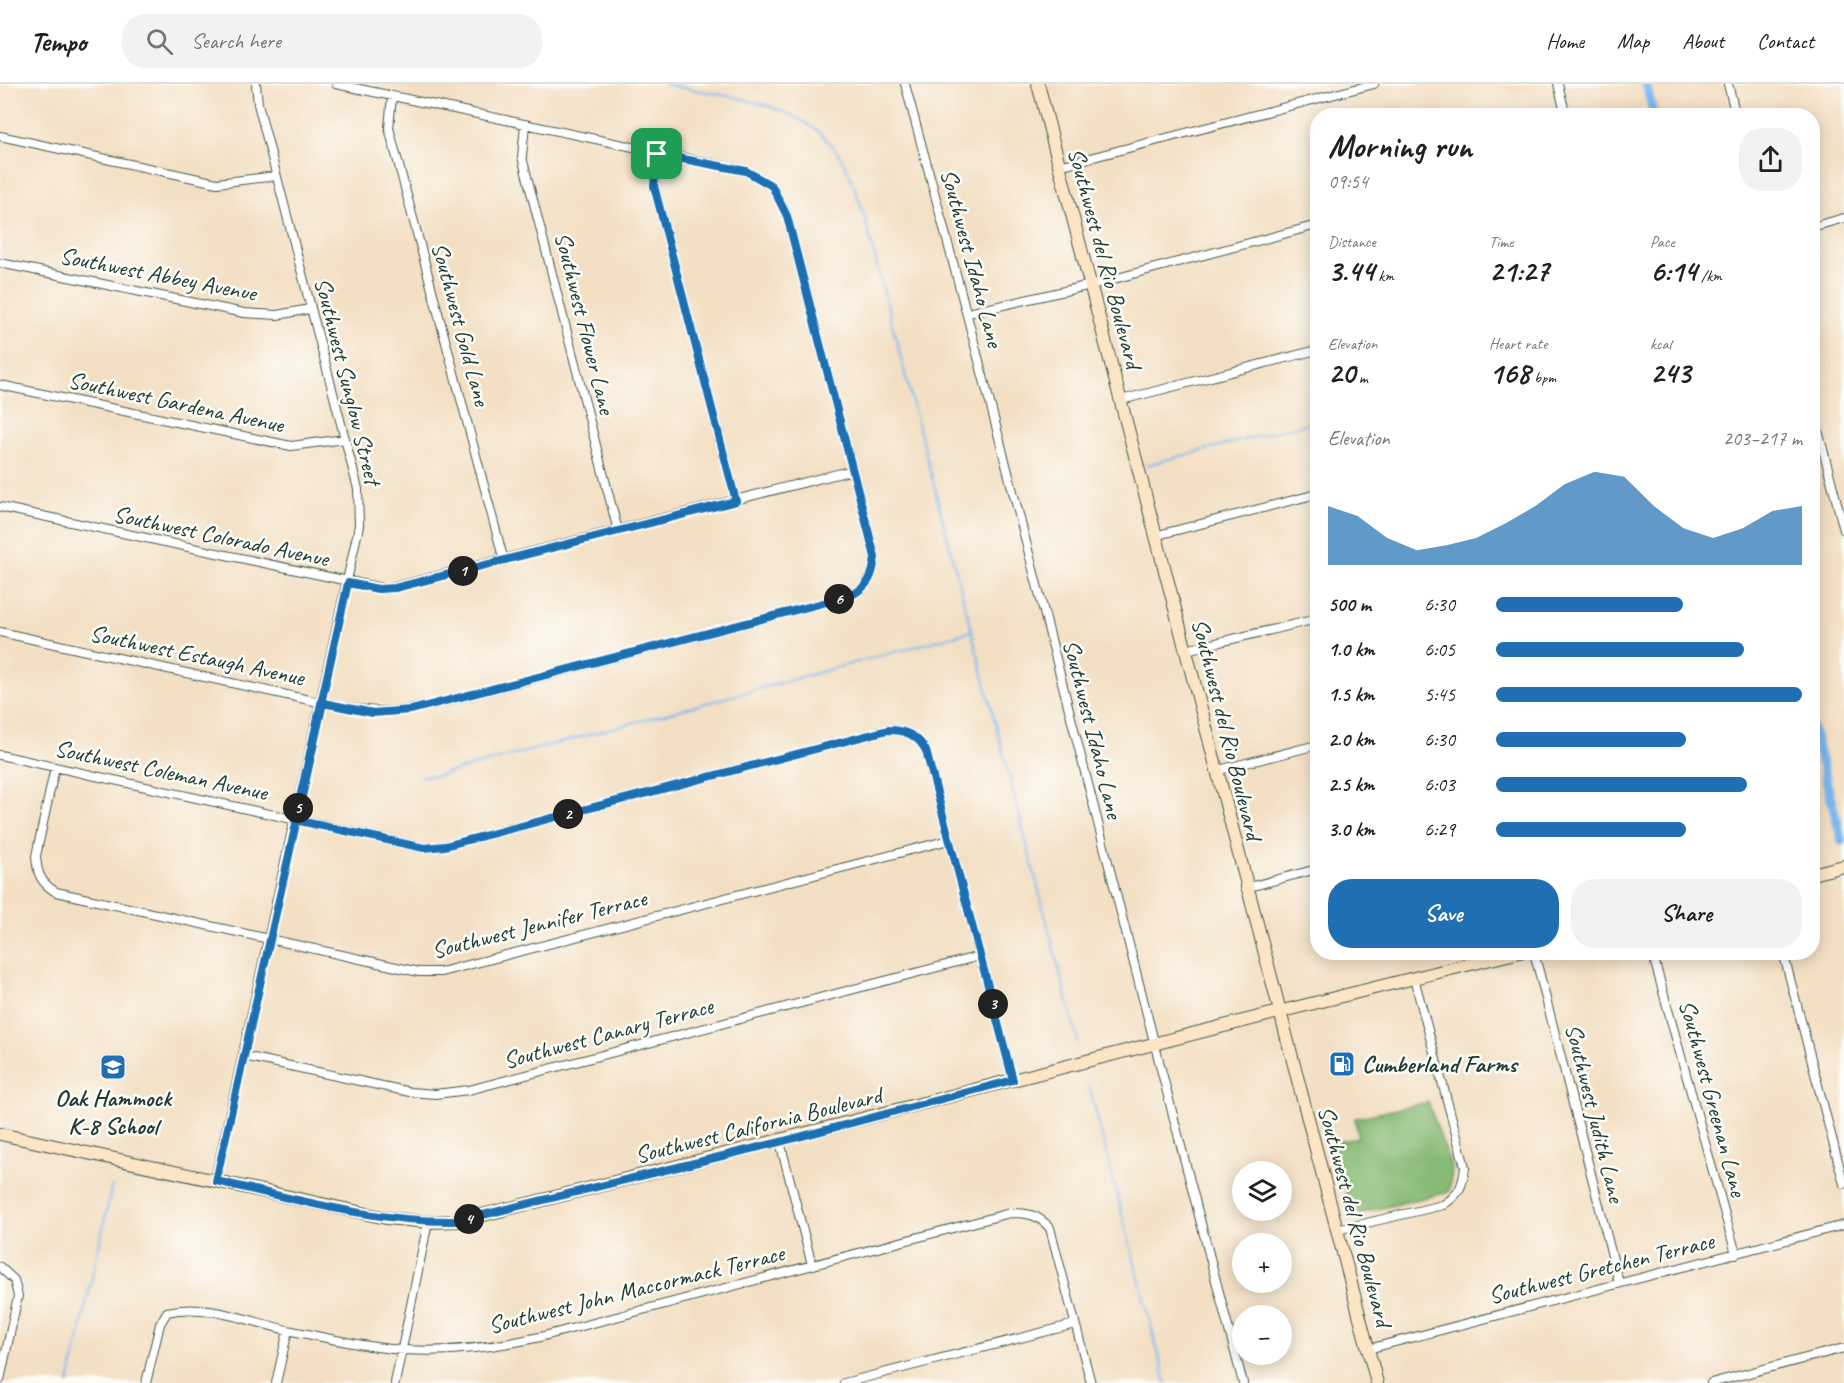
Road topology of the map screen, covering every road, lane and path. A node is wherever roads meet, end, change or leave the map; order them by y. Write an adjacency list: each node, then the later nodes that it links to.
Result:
1 (256, 84): 15 (street, Southwest Sunglow Street)
2 (336, 84): 8 (street)
3 (905, 84): 22 (street, Southwest Idaho Lane)
4 (1038, 84): 14 (street, Southwest del Rio Boulevard)
5 (1374, 84): 14 (street)
6 (1557, 84): 9 (street)
7 (1728, 84): 10 (street)
8 (392, 96): 11 (street); 35 (street, Southwest Gold Lane)
9 (1564, 108)
10 (1734, 108)
11 (525, 124): 13 (street); 33 (street, Southwest Flower Lane)
12 (0, 136): 15 (street)
13 (657, 154): 28 (street); 30 (street)
14 (1059, 166): 20 (street, Southwest del Rio Boulevard)
15 (276, 176): 21 (street, Southwest Sunglow Street)
16 (1844, 218): 17 (street)
17 (1820, 225)
18 (1310, 227): 20 (street)
19 (0, 263): 21 (street, Southwest Abbey Avenue)
20 (1091, 285): 22 (street); 25 (street, Southwest del Rio Boulevard)
21 (310, 309): 27 (street, Southwest Sunglow Street)
22 (968, 314): 59 (street, Southwest Idaho Lane)
23 (1310, 352): 25 (street)
24 (0, 385): 27 (street, Southwest Gardena Avenue)
25 (1121, 400): 34 (street, Southwest del Rio Boulevard)
26 (1820, 438): 32 (street)
27 (345, 439): 36 (street, Southwest Sunglow Street)
28 (853, 470): 30 (street, Southwest Colorado Avenue); 40 (street, Southwest Estaugh Avenue)
29 (1310, 496): 34 (street)
30 (736, 501): 33 (street, Southwest Colorado Avenue)
31 (0, 507): 36 (street, Southwest Colorado Avenue)
32 (1844, 530)
33 (618, 531): 35 (street, Southwest Colorado Avenue)
34 (1155, 536): 39 (street, Southwest del Rio Boulevard)
35 (504, 561): 36 (street, Southwest Colorado Avenue)
36 (348, 583): 40 (street, Southwest Sunglow Street)
37 (1310, 621): 39 (street)
38 (0, 632): 40 (street, Southwest Estaugh Avenue)
39 (1186, 650): 44 (street, Southwest del Rio Boulevard)
40 (323, 703): 45 (street, Southwest Sunglow Street)
41 (1310, 747): 44 (street)
42 (0, 755): 43 (street, Southwest Coleman Avenue)
43 (55, 767): 45 (street, Southwest Coleman Avenue); 51 (street, Southwest Jennifer Terrace)
44 (1215, 771): 50 (street, Southwest del Rio Boulevard)
45 (295, 820): 46 (street, Southwest Coleman Avenue); 51 (street, Southwest Sunglow Street)
46 (949, 840): 51 (street, Southwest Jennifer Terrace); 52 (street)
47 (1844, 866): 49 (street)
48 (1310, 871): 50 (street)
49 (1820, 872)
50 (1245, 888): 58 (street, Southwest del Rio Boulevard)
51 (269, 938): 60 (street, Southwest Sunglow Street)
52 (980, 956): 60 (street, Southwest Canary Terrace); 61 (street)
53 (1487, 960): 57 (street, Southwest California Boulevard)
54 (1536, 960): 72 (street, Southwest Judith Lane)
55 (1654, 960): 69 (street, Southwest Greenan Lane)
56 (1785, 960): 65 (street)
57 (1414, 978): 58 (street, Southwest California Boulevard); 68 (street)
58 (1279, 1011): 59 (street, Southwest California Boulevard); 68 (street, Southwest del Rio Boulevard)
59 (1153, 1044): 61 (street, Southwest California Boulevard); 84 (street, Southwest Idaho Lane)
60 (244, 1056): 64 (street, Southwest Sunglow Street)
61 (1013, 1080): 63 (street, Southwest California Boulevard)
62 (0, 1134): 64 (street, Southwest California Boulevard)
63 (780, 1142): 66 (street, Southwest California Boulevard); 70 (street)
64 (216, 1181): 66 (street, Southwest California Boulevard)
65 (1844, 1184)
66 (428, 1222): 77 (street)
67 (1844, 1226): 69 (street, Southwest Gretchen Terrace)
68 (1337, 1230): 76 (street, Southwest del Rio Boulevard)
69 (1736, 1254): 72 (street, Southwest Gretchen Terrace)
70 (812, 1266): 73 (street, Southwest John Maccormack Terrace); 77 (street, Southwest John Maccormack Terrace)
71 (0, 1267): 78 (street)
72 (1619, 1283): 76 (street, Southwest Gretchen Terrace)
73 (1075, 1324): 82 (street); 83 (street)
74 (288, 1330): 77 (street, Southwest John Maccormack Terrace); 79 (street, Southwest John Maccormack Terrace); 80 (street)
75 (1844, 1348): 86 (street)
76 (1368, 1349): 85 (street, Southwest del Rio Boulevard)
77 (402, 1350): 81 (street)
78 (0, 1380)
79 (146, 1383)
80 (276, 1383)
81 (395, 1383)
82 (844, 1383)
83 (1091, 1383)
84 (1243, 1383)
85 (1377, 1383)
86 (1711, 1383)

